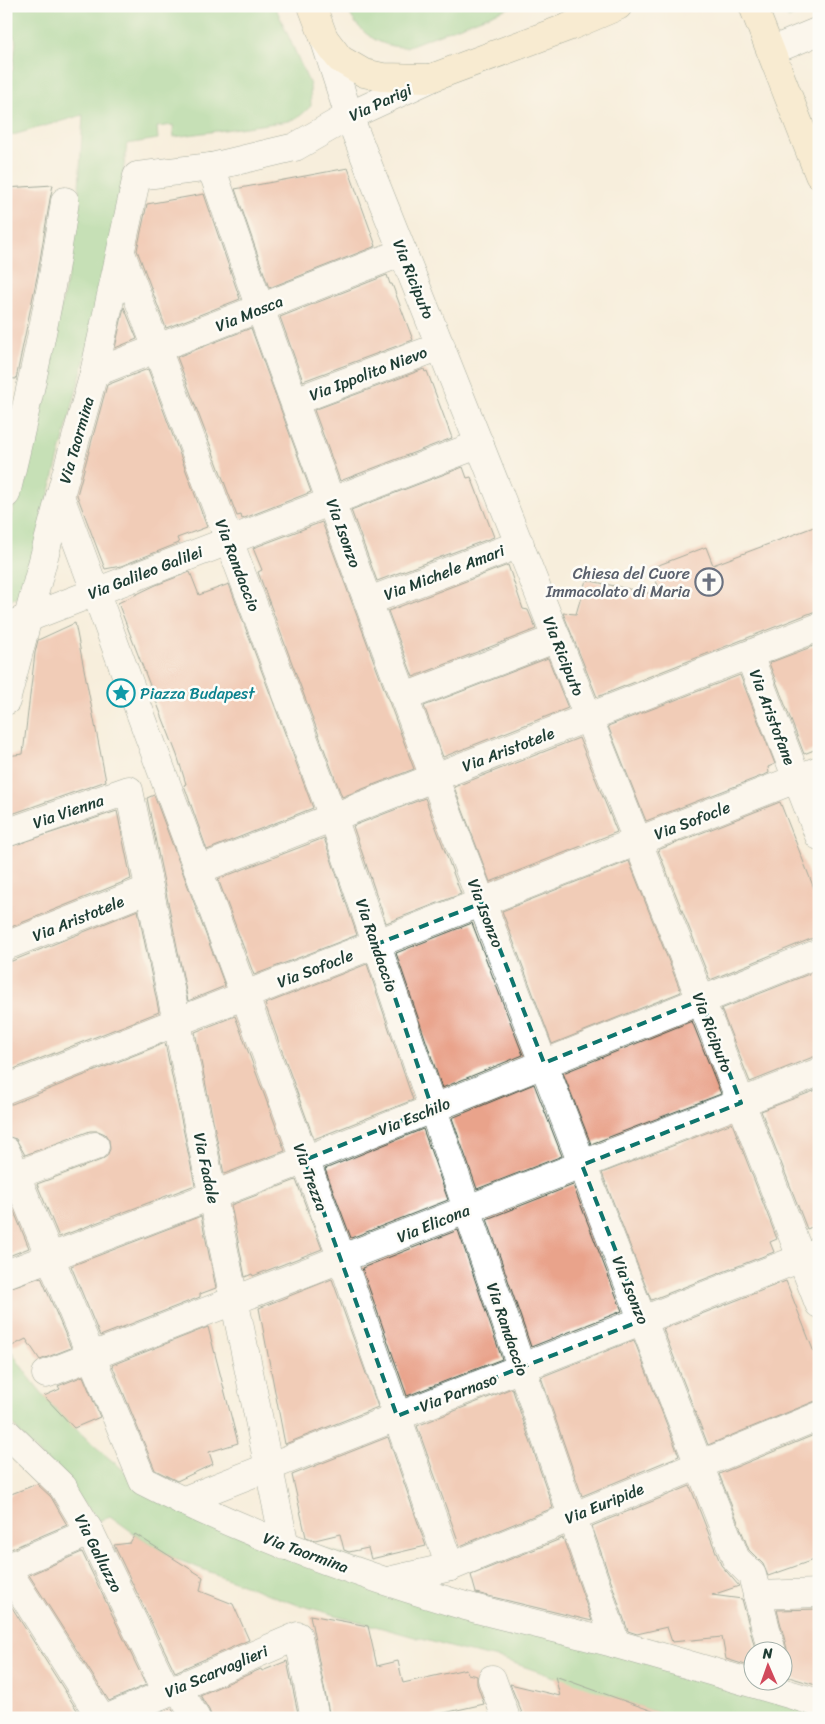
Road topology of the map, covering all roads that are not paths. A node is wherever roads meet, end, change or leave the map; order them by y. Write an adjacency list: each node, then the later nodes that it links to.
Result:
1 (312, 6): 5 (street, Via Riciputo)
2 (618, 6): 7 (street, Via Parigi)
3 (753, 6): 6 (street)
4 (819, 31): 6 (street)
5 (324, 38): 7 (street); 8 (street, Via Riciputo)
6 (771, 51): 11 (street)
7 (431, 78): 8 (street, Via Parigi)
8 (349, 116): 9 (street, Via Parigi); 13 (street, Via Riciputo)
9 (211, 167): 10 (street, Via Parigi); 15 (street, Via Isonzo)
10 (137, 176): 14 (street, Via Taormina)
11 (819, 176)
12 (65, 201): 20 (street)
13 (404, 252): 15 (street, Via Mosca); 16 (street, Via Riciputo)
14 (122, 253): 17 (street, Via Randaccio); 18 (street, Via Taormina)
15 (261, 308): 17 (street, Via Mosca); 19 (street, Via Isonzo)
16 (441, 346): 19 (street, Via Ippolito Nievo); 21 (street, Via Riciputo)
17 (158, 348): 18 (street, Via Mosca); 25 (street, Via Randaccio)
18 (94, 373): 23 (street, Via Taormina)
19 (295, 401): 24 (street, Via Isonzo)
20 (18, 403): 22 (street)
21 (480, 444): 24 (street, Via Galileo Galilei); 26 (street, Via Riciputo)
22 (6, 494)
23 (60, 496): 27 (street); 29 (street, Via Taormina)
24 (332, 501): 25 (street, Via Galileo Galilei); 28 (street, Via Isonzo)
25 (229, 540): 27 (street, Via Galileo Galilei); 39 (street, Via Randaccio)
26 (520, 544): 28 (street, Via Michele Amari); 31 (street, Via Riciputo)
27 (95, 591): 29 (street, Via Galileo Galilei); 43 (street, Via Trezza)
28 (369, 601): 33 (street, Via Isonzo)
29 (17, 622): 34 (street, Via Taormina)
30 (819, 627): 32 (street, Via Aristotele)
31 (558, 638): 33 (street); 35 (street, Via Riciputo)
32 (749, 655): 35 (street, Via Aristotele); 36 (street, Via Aristofane)
33 (405, 697): 37 (street, Via Isonzo)
34 (6, 701)
35 (589, 717): 37 (street, Via Aristotele); 42 (street, Via Riciputo)
36 (808, 774): 41 (street, Via Aristofane); 42 (street, Via Sofocle)
37 (435, 777): 39 (street, Via Aristotele); 45 (street, Via Isonzo)
38 (129, 790): 40 (street, Via Vienna); 44 (street, Via Fadale)
39 (333, 817): 43 (street, Via Aristotele); 46 (street, Via Randaccio)
40 (6, 833)
41 (819, 836)
42 (638, 841): 45 (street, Via Sofocle); 50 (street, Via Riciputo)
43 (198, 870): 49 (street, Via Trezza)
44 (149, 889): 47 (street, Via Aristotele); 51 (street, Via Fadale)
45 (482, 903): 46 (street, Via Sofocle); 52 (street, Via Isonzo)
46 (376, 944): 49 (street, Via Sofocle); 56 (street, Via Randaccio)
47 (6, 946)
48 (819, 953): 50 (street, Via Eschilo)
49 (244, 995): 51 (street, Via Sofocle); 58 (street, Via Trezza)
50 (701, 1000): 52 (street, Via Eschilo); 55 (street, Via Riciputo)
51 (177, 1022): 54 (street, Via Sofocle); 61 (street, Via Fadale)
52 (544, 1064): 56 (street, Via Eschilo); 60 (street, Via Isonzo)
53 (819, 1072): 55 (street, Via Elicona)
54 (6, 1089)
55 (741, 1103): 60 (street, Via Elicona); 63 (street, Via Riciputo)
56 (432, 1108): 58 (street, Via Eschilo); 62 (street, Via Randaccio)
57 (95, 1146): 59 (street)
58 (305, 1160): 61 (street, Via Eschilo); 65 (street, Via Trezza)
59 (11, 1163): 64 (street, Via Taormina)
60 (582, 1165): 62 (street, Via Elicona); 69 (street, Via Isonzo)
61 (212, 1194): 64 (street, Via Eschilo); 67 (street, Via Fadale)
62 (467, 1210): 65 (street, Via Elicona); 71 (street, Via Randaccio)
63 (810, 1255): 68 (street, Via Riciputo); 69 (street, Via Parnaso)
64 (50, 1257): 66 (street, Via Eschilo); 70 (street, Via Taormina)
65 (342, 1259): 67 (street, Via Elicona); 73 (street, Via Trezza)
66 (6, 1274)
67 (234, 1300): 70 (street, Via Elicona); 77 (street, Via Fadale)
68 (819, 1304)
69 (643, 1320): 71 (street, Via Parnaso); 76 (street, Via Isonzo)
70 (91, 1357): 72 (street, Via Elicona); 78 (street, Via Taormina)
71 (521, 1368): 73 (street, Via Parnaso); 79 (street, Via Randaccio)
72 (46, 1374)
73 (397, 1416): 77 (street, Via Parnaso); 82 (street, Via Trezza)
74 (819, 1416): 76 (street, Via Euripide)
75 (6, 1432): 80 (street, Via Galluzzo)
76 (699, 1465): 79 (street, Via Euripide); 86 (street, Via Isonzo)
77 (268, 1467): 78 (street, Via Parnaso); 81 (street, Via Fadale)
78 (182, 1501): 81 (street, Via Taormina)
79 (572, 1516): 82 (street, Via Euripide); 88 (street, Via Randaccio)
80 (90, 1532): 83 (street); 91 (street, Via Galluzzo)
81 (285, 1546): 84 (street, Via Taormina)
82 (450, 1567): 84 (street, Via Euripide)
83 (6, 1568): 95 (street)
84 (387, 1582): 88 (street, Via Taormina)
85 (819, 1593): 86 (street)
86 (757, 1595): 87 (street, Via Isonzo)
87 (769, 1642)
88 (616, 1644): 89 (street, Via Taormina)
89 (742, 1677)
90 (492, 1679): 94 (street)
91 (172, 1689): 96 (street, Via Scarvaglieri); 97 (street, Via Galluzzo); 98 (street, Via Scarvaglieri)
92 (792, 1692): 93 (street, Via Taormina)
93 (819, 1703)
94 (502, 1717)
95 (101, 1718)
96 (108, 1718)
97 (196, 1718)
98 (315, 1718)

